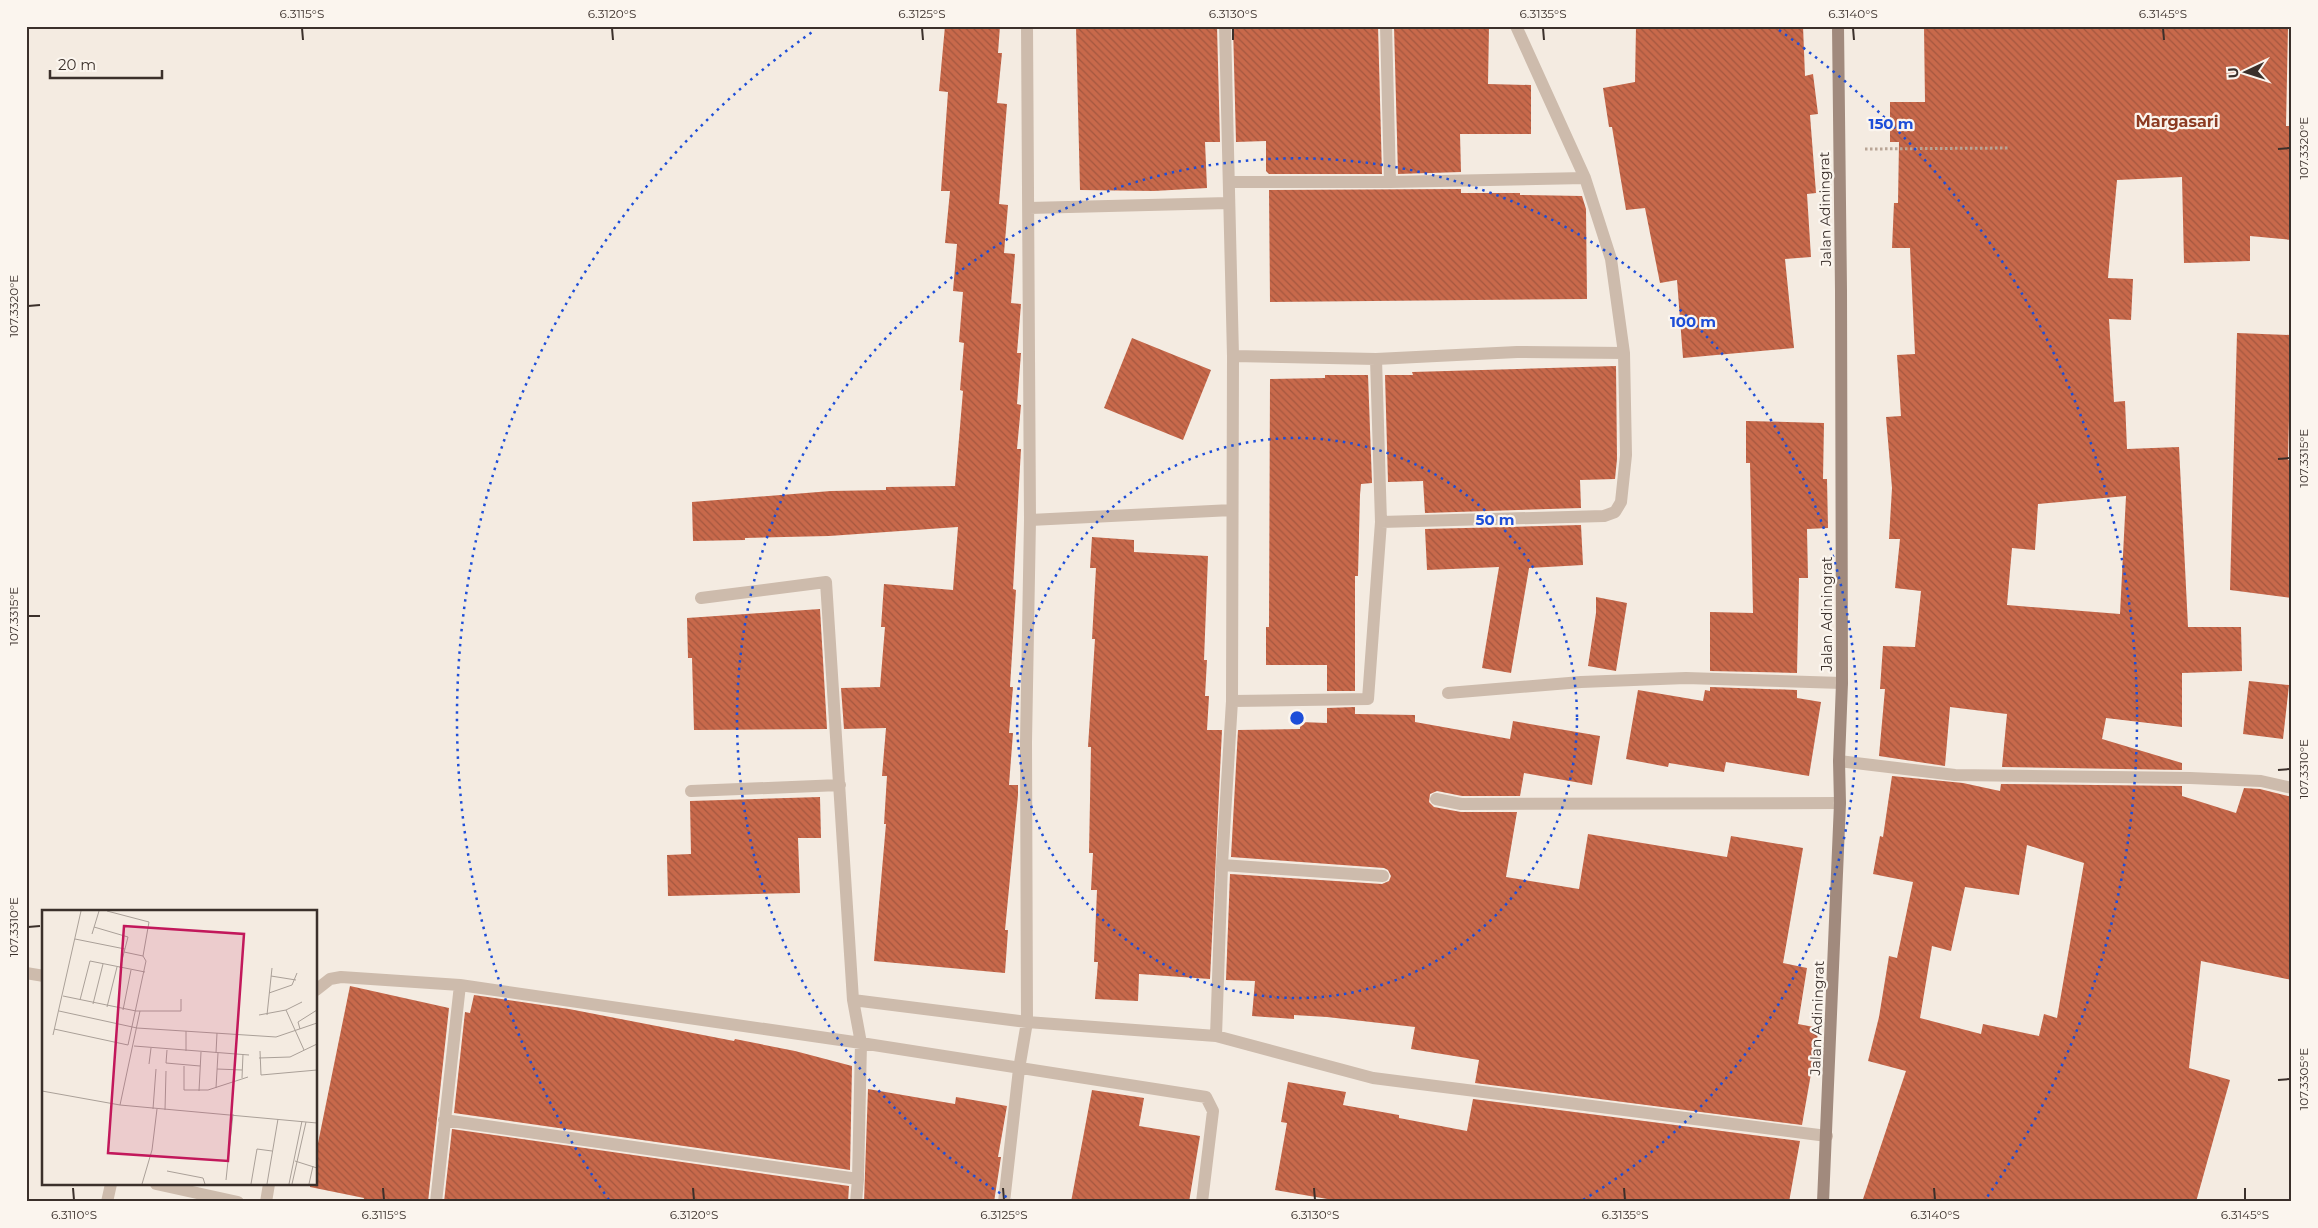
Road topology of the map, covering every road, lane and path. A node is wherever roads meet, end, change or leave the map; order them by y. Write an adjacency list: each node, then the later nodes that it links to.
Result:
1 (1027, 26): 12 (street)
2 (1225, 26): 9 (street)
3 (1386, 26): 10 (street)
4 (1516, 26): 8 (street)
5 (1838, 26): 7 (street, Jalan Adiningrat)
6 (2008, 148): 7 (path)
7 (1839, 150): 20 (street, Jalan Adiningrat)
8 (1585, 178): 10 (street); 13 (street)
9 (1230, 182): 10 (street); 11 (street)
10 (1390, 182)
11 (1228, 203): 12 (street); 14 (street)
12 (1029, 208): 17 (street)
13 (1624, 353): 15 (street); 18 (street)
14 (1233, 356): 15 (street); 16 (street)
15 (1376, 359): 18 (street)
16 (1232, 510): 17 (street); 22 (street)
17 (1030, 520): 36 (street)
18 (1381, 522): 22 (street)
19 (701, 598): 24 (street)
20 (1842, 683): 21 (street); 23 (street, Jalan Adiningrat)
21 (1448, 694)
22 (1232, 701): 29 (street)
23 (1839, 761): 25 (street); 28 (street, Jalan Adiningrat)
24 (840, 785): 26 (street); 35 (street)
25 (2292, 788)
26 (691, 791)
27 (1436, 799): 28 (street)
28 (1840, 803): 41 (street, Jalan Adiningrat)
29 (1222, 865): 30 (street); 37 (street)
30 (1383, 876)
31 (26, 973): 32 (street)
32 (42, 976)
33 (460, 985): 34 (street); 38 (street); 40 (street)
34 (318, 988)
35 (852, 1000): 36 (street); 38 (street)
36 (1027, 1022): 37 (street); 39 (street)
37 (1216, 1036): 41 (street)
38 (860, 1042): 39 (street); 42 (street)
39 (1019, 1069): 51 (street); 52 (street)
40 (444, 1120): 42 (street); 49 (street)
41 (1827, 1136): 53 (street, Jalan Adiningrat)
42 (858, 1179): 50 (street)
43 (111, 1186): 46 (street)
44 (165, 1186): 47 (street)
45 (269, 1186): 48 (street)
46 (107, 1202)
47 (238, 1202)
48 (266, 1202)
49 (436, 1202)
50 (856, 1202)
51 (1004, 1202)
52 (1202, 1202)
53 (1822, 1202)

